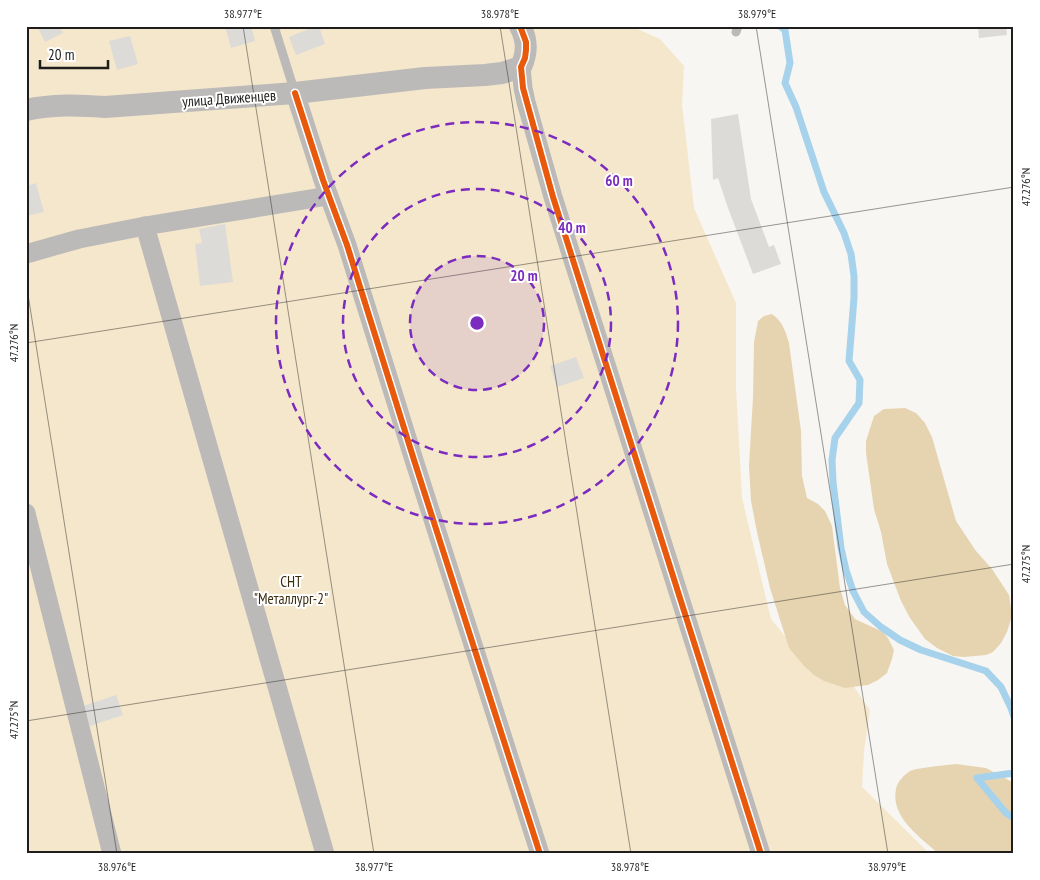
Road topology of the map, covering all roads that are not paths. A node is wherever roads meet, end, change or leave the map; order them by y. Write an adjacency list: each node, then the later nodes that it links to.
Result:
1 (274, 26): 4 (lane)
2 (520, 26): 3 (street)
3 (521, 67): 4 (street, улица Движенцев); 13 (street)
4 (295, 93): 5 (street, улица Движенцев); 6 (street)
5 (26, 110)
6 (328, 196): 7 (street); 12 (street)
7 (145, 226): 8 (street); 11 (street)
8 (26, 254)
9 (26, 513): 10 (street)
10 (112, 854)
11 (325, 854)
12 (540, 854)
13 (761, 854)

